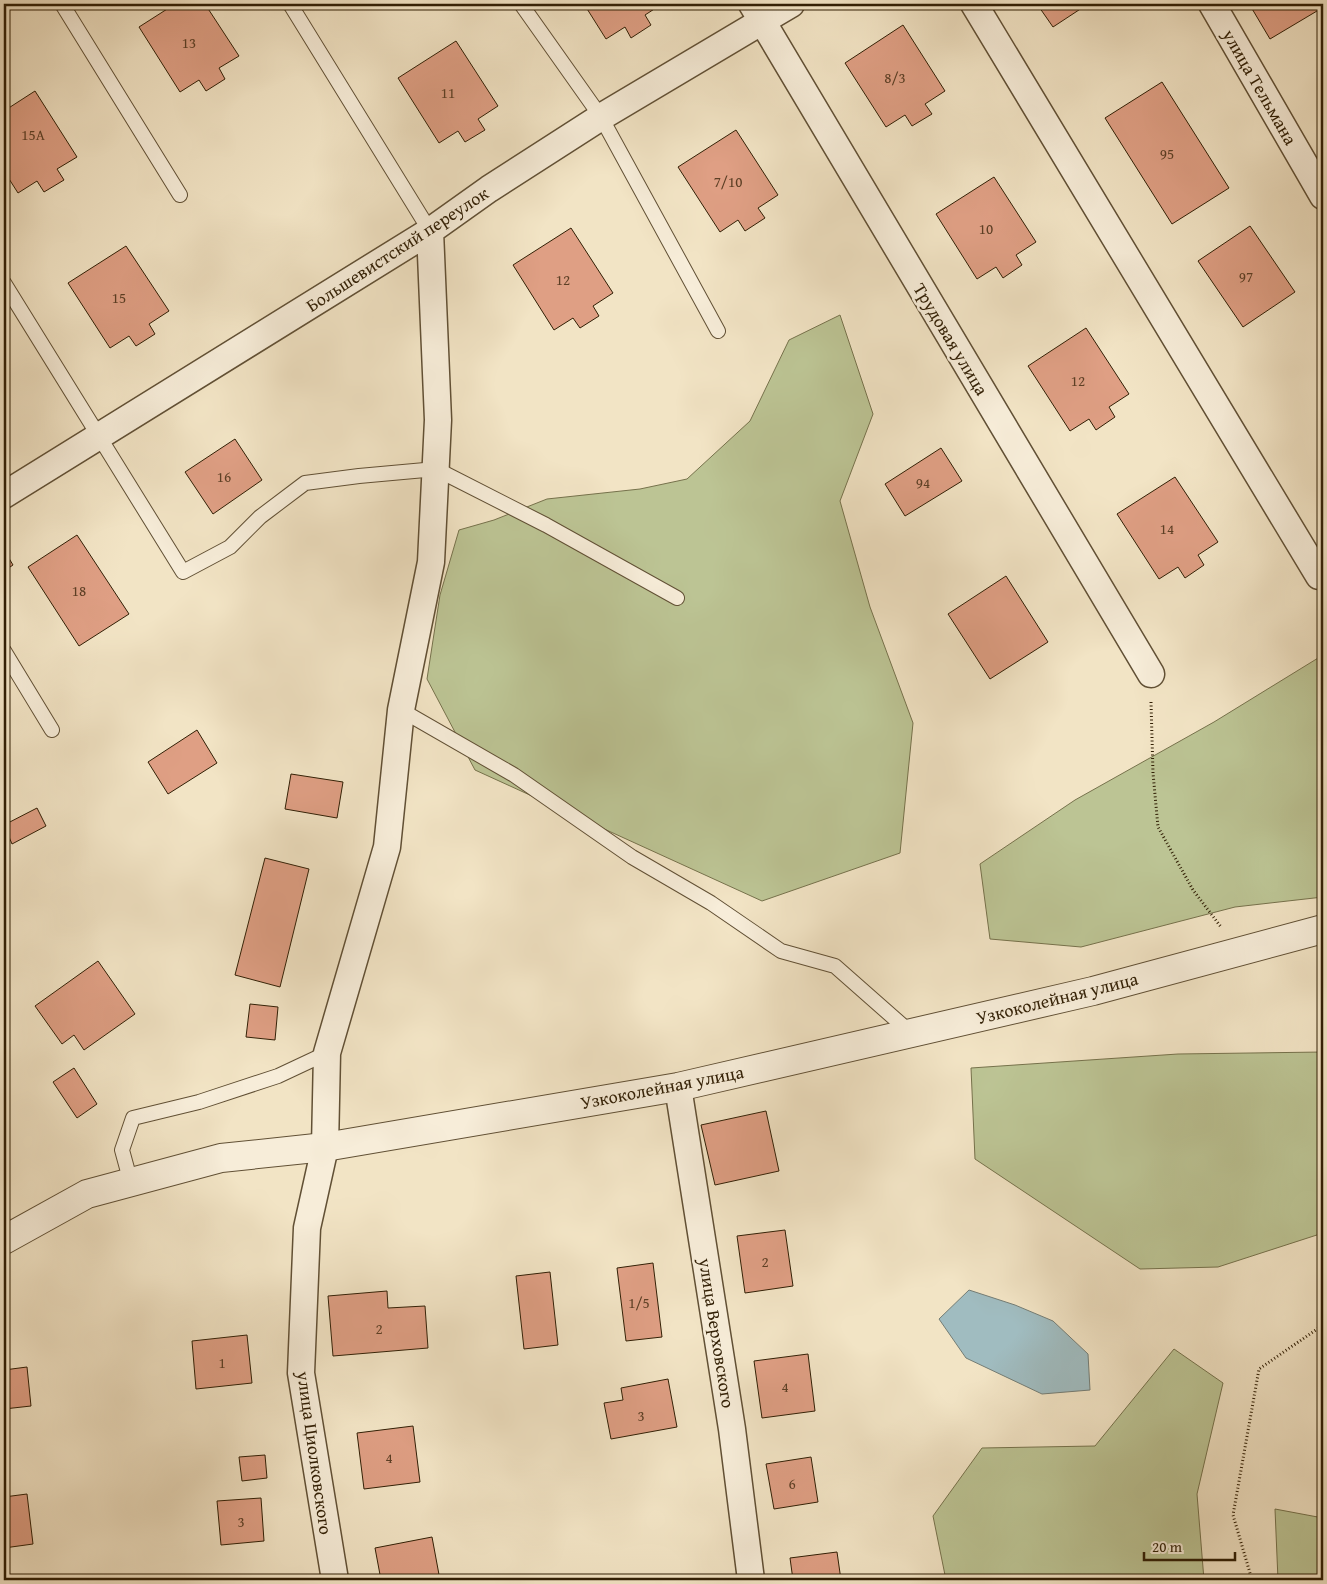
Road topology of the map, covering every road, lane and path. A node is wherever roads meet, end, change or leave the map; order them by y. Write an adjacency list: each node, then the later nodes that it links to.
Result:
1 (62, 4): 9 (lane)
2 (290, 4): 11 (lane)
3 (521, 4): 8 (lane)
4 (791, 4): 7 (street, Большевистский переулок)
5 (974, 4): 17 (street)
6 (1212, 4): 10 (street, улица Тельмана)
7 (757, 12): 8 (street, Большевистский переулок); 20 (street, Трудовая улица)
8 (601, 117): 11 (street, Большевистский переулок); 13 (lane)
9 (180, 195)
10 (1323, 196)
11 (430, 232): 14 (street, Большевистский переулок); 15 (street, улица Циолковского)
12 (4, 283): 14 (lane)
13 (718, 331)
14 (98, 436): 15 (lane); 16 (street, Большевистский переулок)
15 (436, 469): 18 (lane); 21 (street, улица Циолковского)
16 (4, 495)
17 (1319, 576)
18 (678, 598)
19 (4, 651): 22 (lane)
20 (1151, 674): 24 (path)
21 (401, 710): 25 (lane); 26 (street, улица Циолковского)
22 (52, 730)
23 (1323, 929): 24 (street, Узкоколейная улица)
24 (1240, 952): 25 (street, Узкоколейная улица)
25 (911, 1033): 27 (street, Узкоколейная улица)
26 (327, 1053): 28 (street, улица Циолковского); 29 (lane)
27 (678, 1086): 28 (street, Узкоколейная улица); 33 (street, улица Верховского)
28 (325, 1147): 29 (street, Узкоколейная улица); 32 (street, улица Циолковского)
29 (131, 1183): 30 (street, Узкоколейная улица)
30 (4, 1240)
31 (1323, 1325): 34 (path)
32 (335, 1580)
33 (751, 1580)
34 (1252, 1580)

